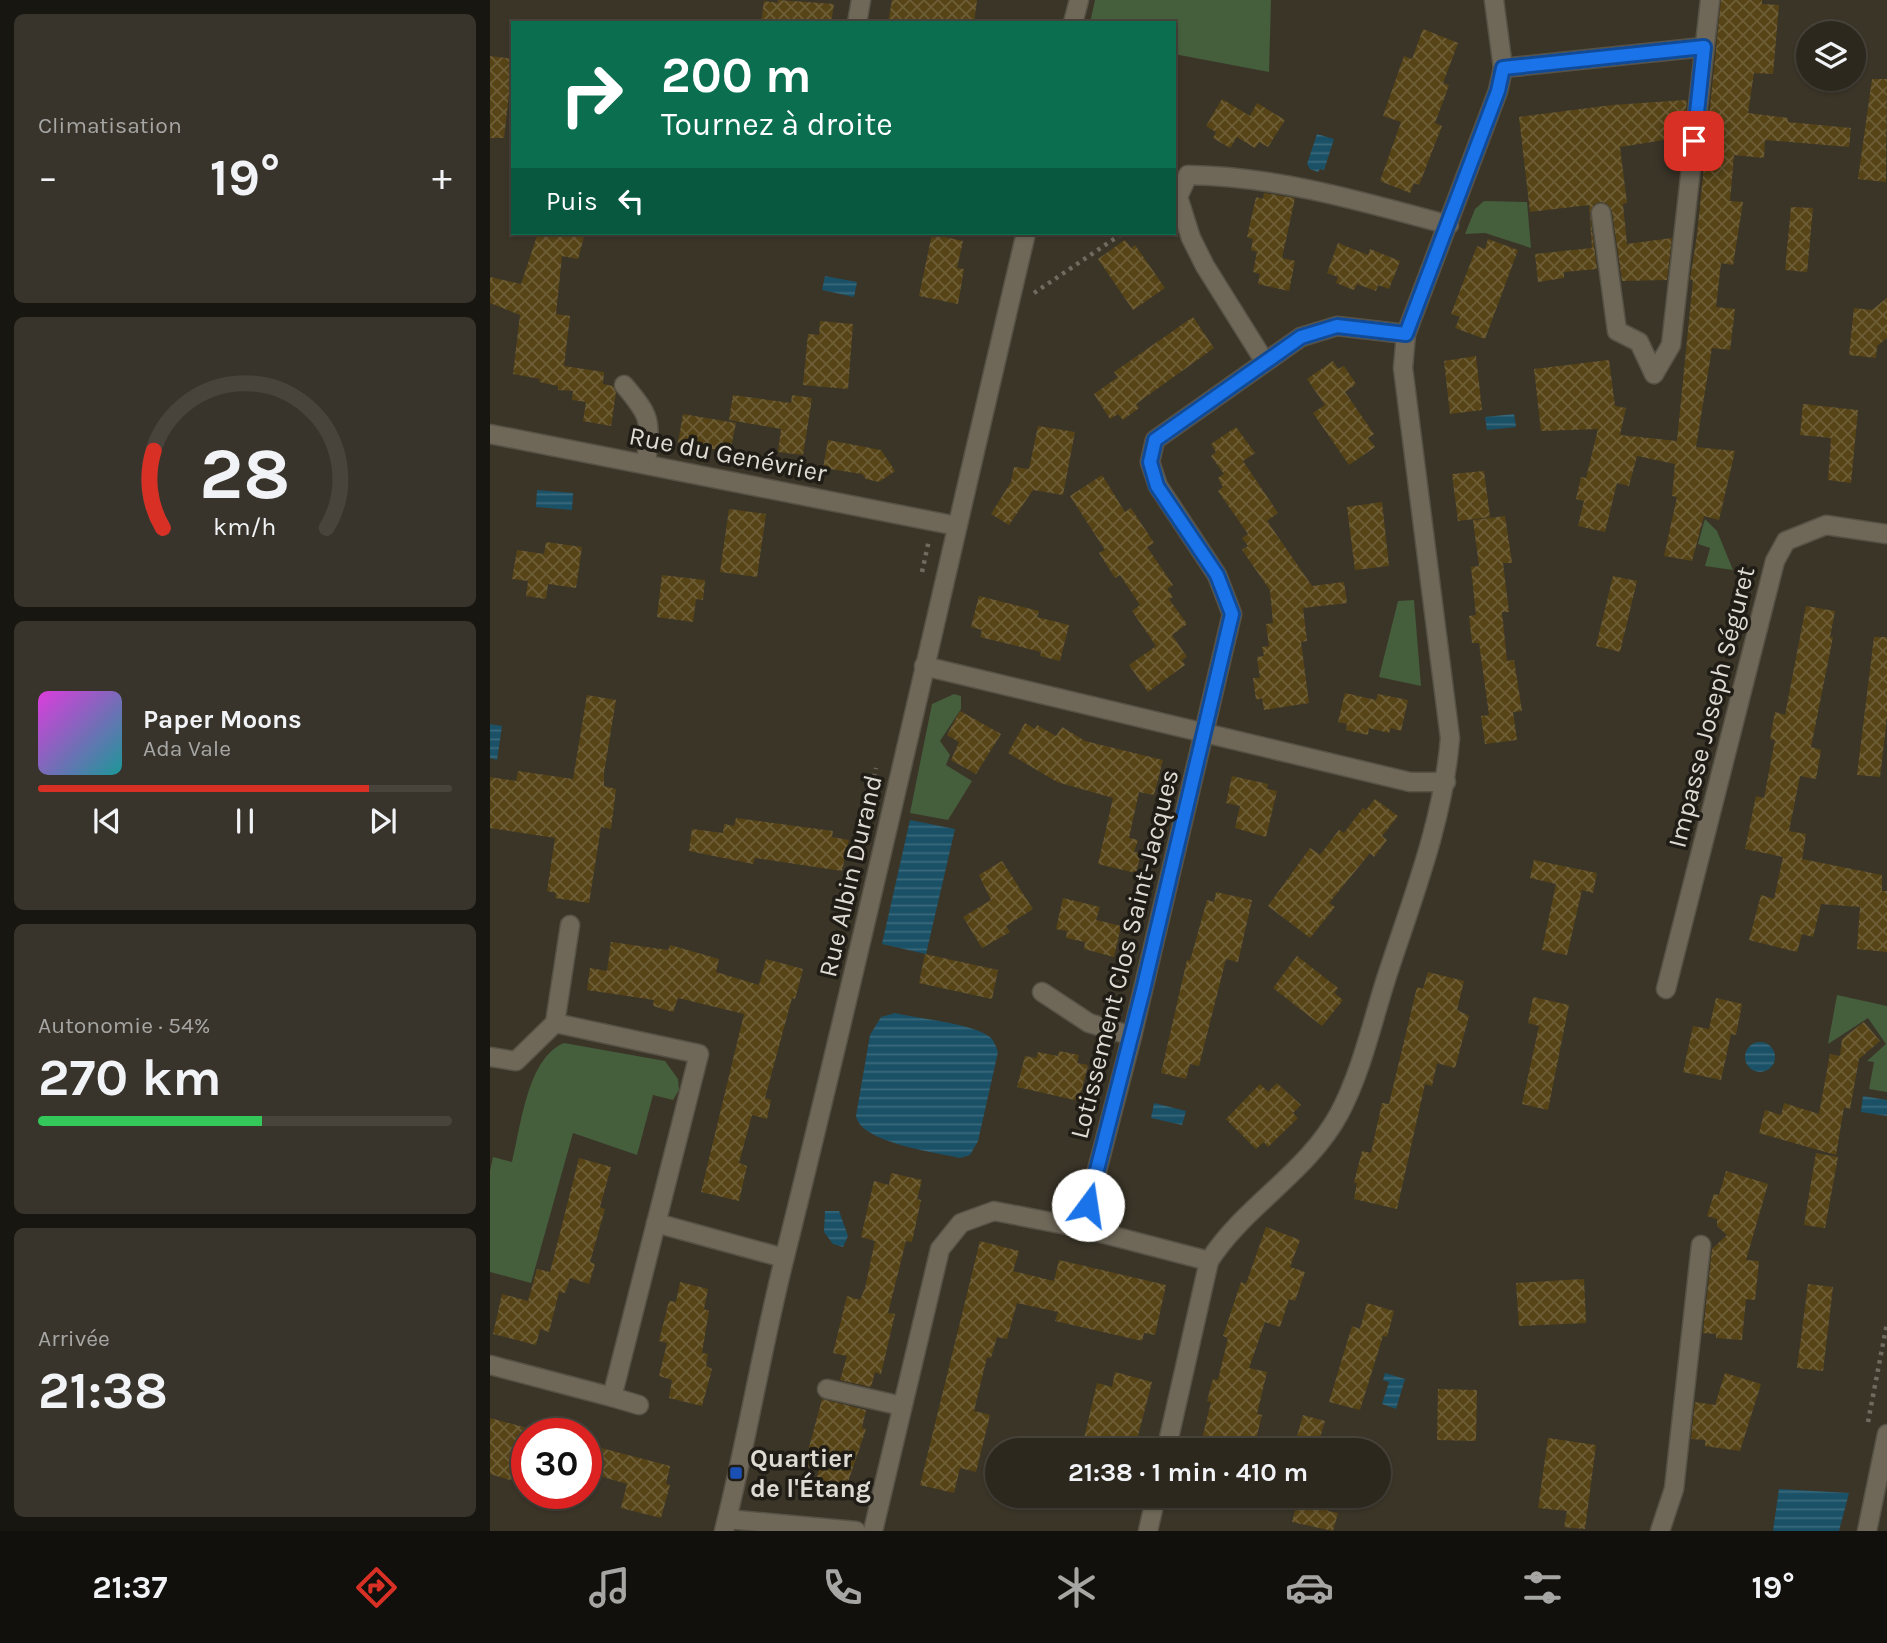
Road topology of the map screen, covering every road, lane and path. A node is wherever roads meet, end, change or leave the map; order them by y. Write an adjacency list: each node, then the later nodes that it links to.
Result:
1 (861, 0): 5 (street)
2 (1079, 0): 6 (street)
3 (1494, 0): 8 (street)
4 (1710, 0): 7 (street)
5 (857, 21)
6 (1074, 21)
7 (1704, 47): 8 (street); 9 (street)
8 (1503, 68): 10 (street)
9 (1601, 213)
10 (1449, 225): 14 (street); 15 (street)
11 (1026, 235): 19 (street, Rue Albin Durand)
12 (1120, 235): 13 (path)
13 (1030, 295)
14 (1406, 334): 15 (street, Lotissement Clos Saint-Jacques); 23 (street)
15 (1265, 362): 22 (street, Lotissement Clos Saint-Jacques)
16 (624, 385): 18 (street)
17 (490, 434): 18 (street, Rue du Genévrier)
18 (646, 464): 19 (street, Rue du Genévrier)
19 (957, 526): 21 (street, Rue Albin Durand)
20 (1887, 534): 25 (street, Impasse Joseph Séguret)
21 (925, 666): 22 (street); 33 (street, Rue Albin Durand)
22 (1205, 733): 23 (street); 28 (street, Lotissement Clos Saint-Jacques)
23 (1446, 782): 34 (street)
24 (570, 925): 27 (street)
25 (1666, 989)
26 (1042, 992): 28 (street)
27 (555, 1023): 29 (street); 30 (street)
28 (1132, 1036): 31 (street, Lotissement Clos Saint-Jacques)
29 (490, 1057)
30 (656, 1223): 33 (street); 37 (street)
31 (1082, 1228): 34 (street); 39 (street)
32 (1701, 1245): 47 (street)
33 (784, 1258): 43 (street, Rue Albin Durand)
34 (1209, 1261): 41 (street)
35 (490, 1365): 37 (street)
36 (827, 1389): 39 (street)
37 (612, 1397): 38 (street)
38 (639, 1405)
39 (902, 1406): 45 (street)
40 (1887, 1434): 48 (street)
41 (1169, 1438)
42 (1153, 1508): 46 (street)
43 (725, 1525): 44 (street)
44 (856, 1531)
45 (873, 1531)
46 (1148, 1531)
47 (1660, 1531)
48 (1867, 1531)

